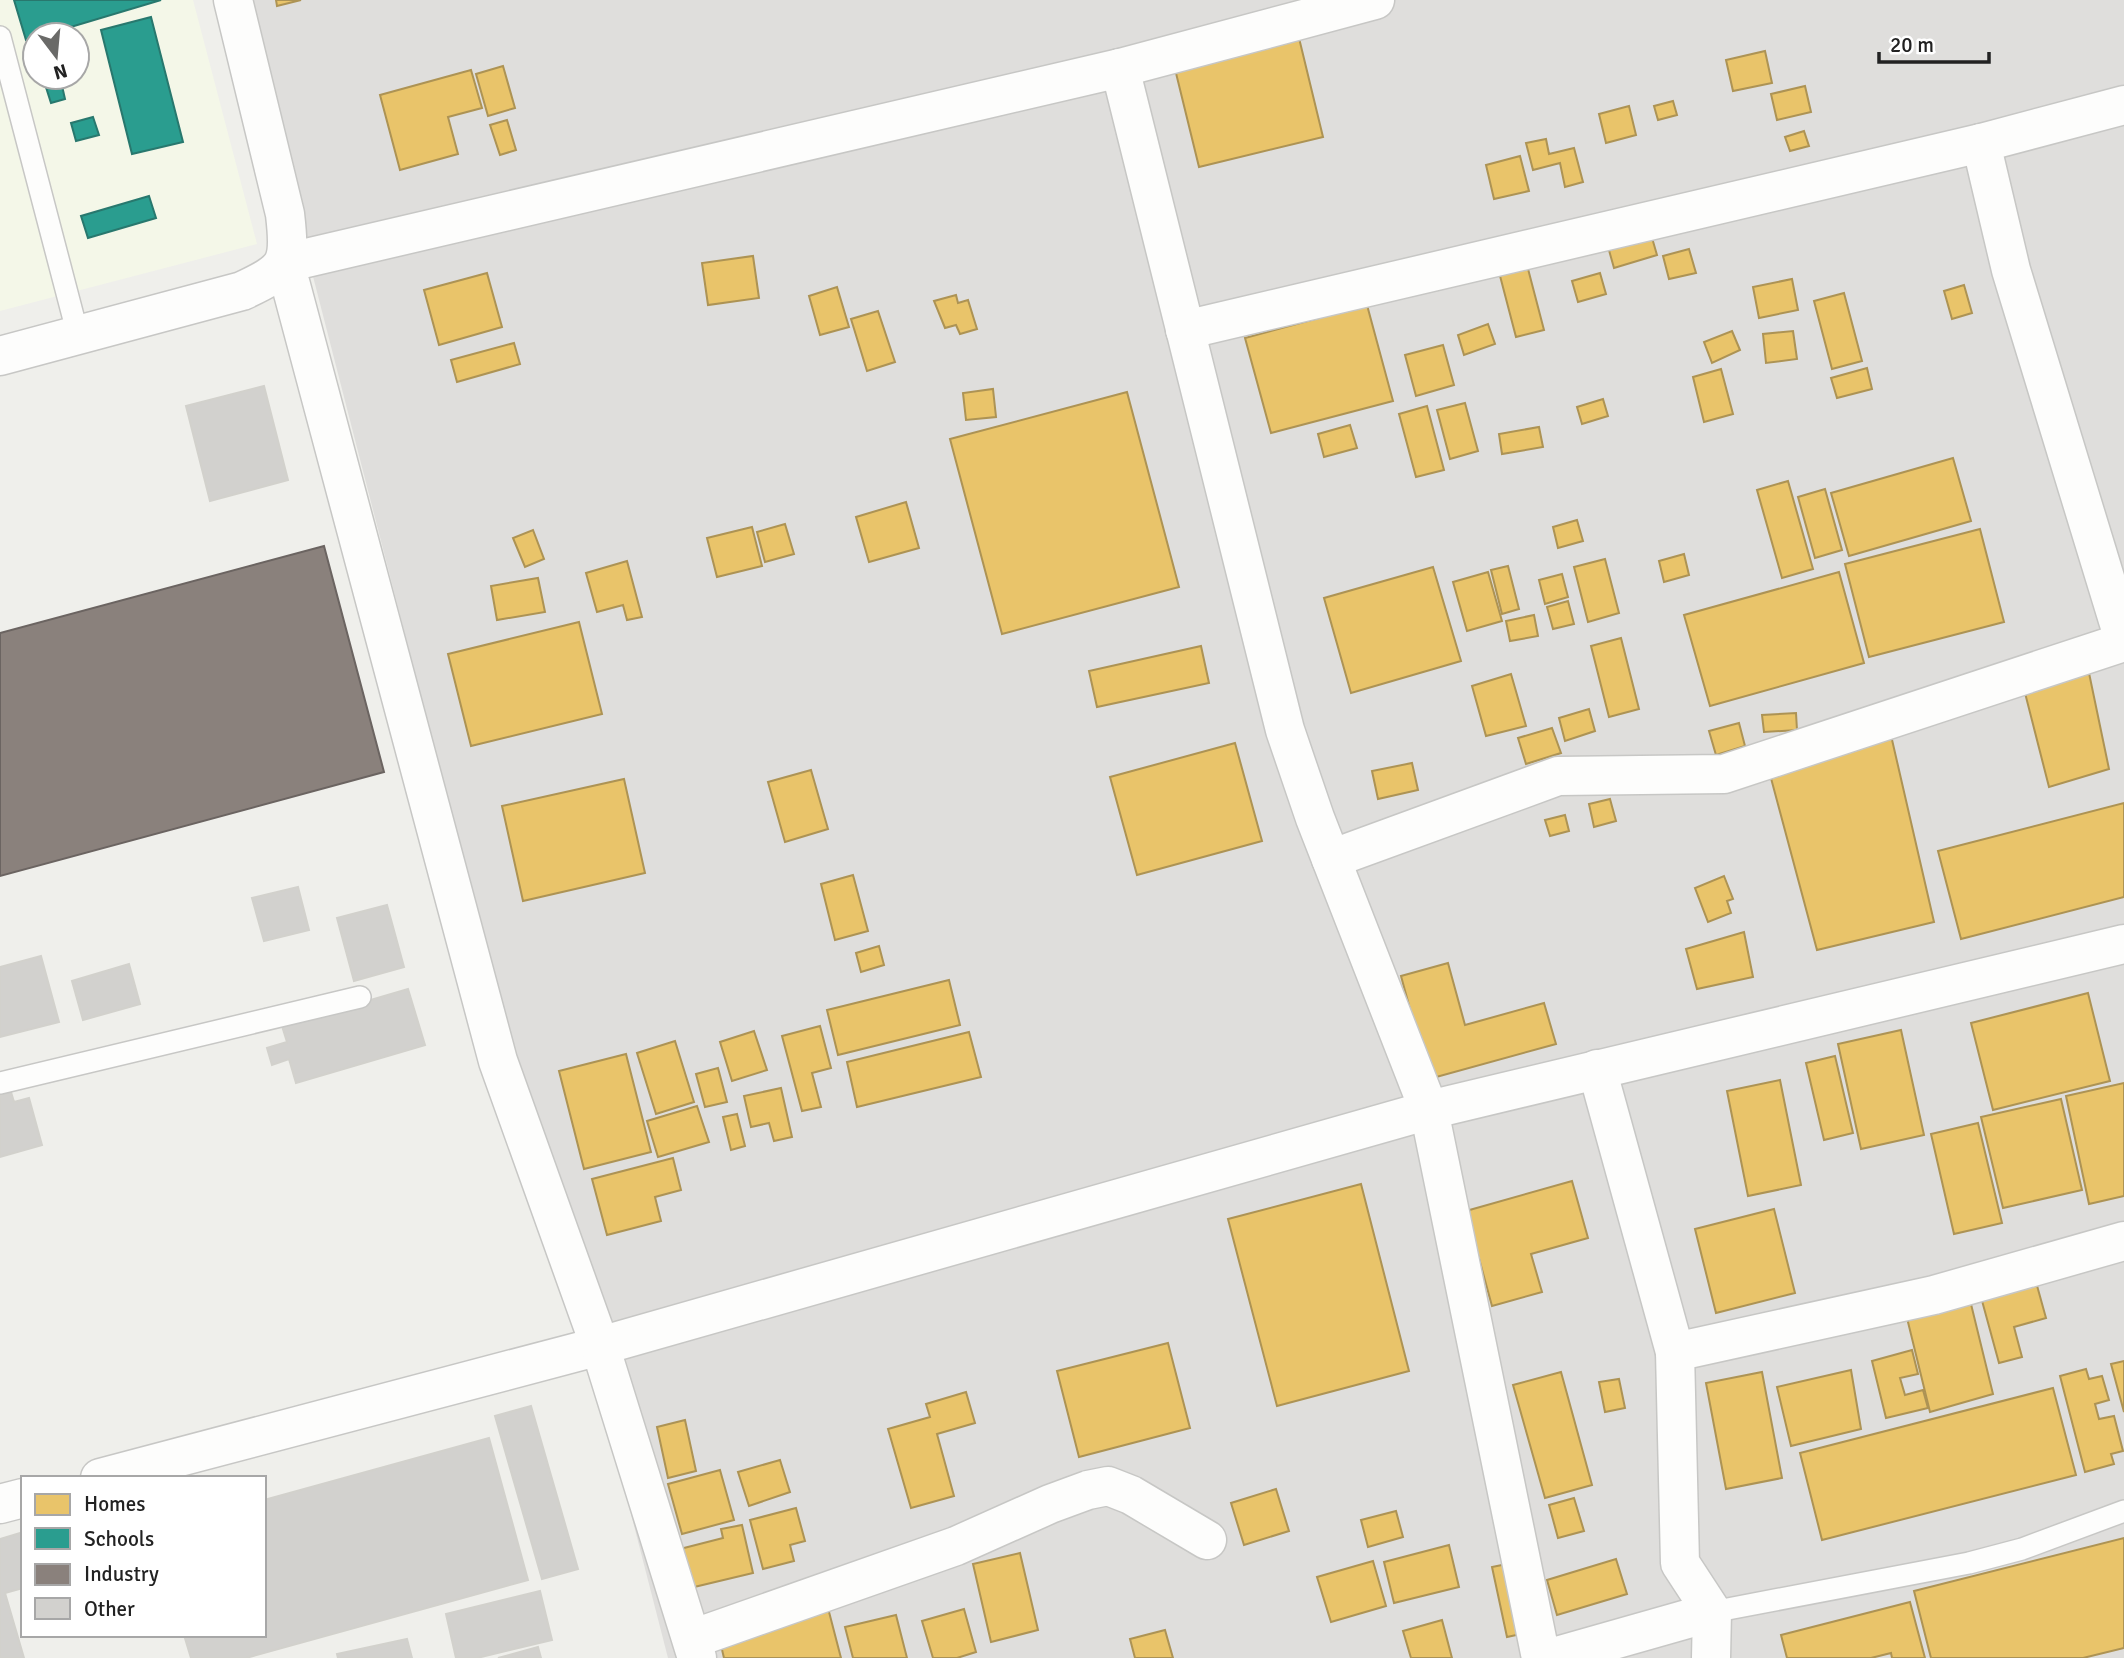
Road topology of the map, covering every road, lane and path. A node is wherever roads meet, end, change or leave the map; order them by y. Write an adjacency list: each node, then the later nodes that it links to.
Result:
1 (233, 0): 7 (street)
2 (1374, 0): 4 (street)
3 (0, 37): 9 (lane)
4 (1120, 68): 7 (street); 8 (street)
5 (2124, 105): 6 (street)
6 (1981, 143): 8 (street); 11 (street)
7 (285, 263): 9 (street); 19 (street)
8 (1185, 330): 12 (street)
9 (78, 335): 10 (street)
10 (0, 356)
11 (2124, 641): 12 (street)
12 (1331, 859): 17 (street)
13 (2124, 944): 15 (street)
14 (359, 998): 16 (lane)
15 (1597, 1069): 17 (street); 20 (street)
16 (0, 1083)
17 (1429, 1110): 19 (street); 28 (street)
18 (2124, 1241): 20 (street)
19 (600, 1346): 21 (street); 27 (street)
20 (1675, 1352): 26 (street)
21 (108, 1476)
22 (21, 1499): 23 (street)
23 (0, 1504)
24 (2124, 1511): 26 (lane)
25 (1207, 1539): 27 (street)
26 (1712, 1612): 29 (street); 30 (street)
27 (695, 1648)
28 (1541, 1658)
29 (1550, 1658)
30 (1711, 1658)

